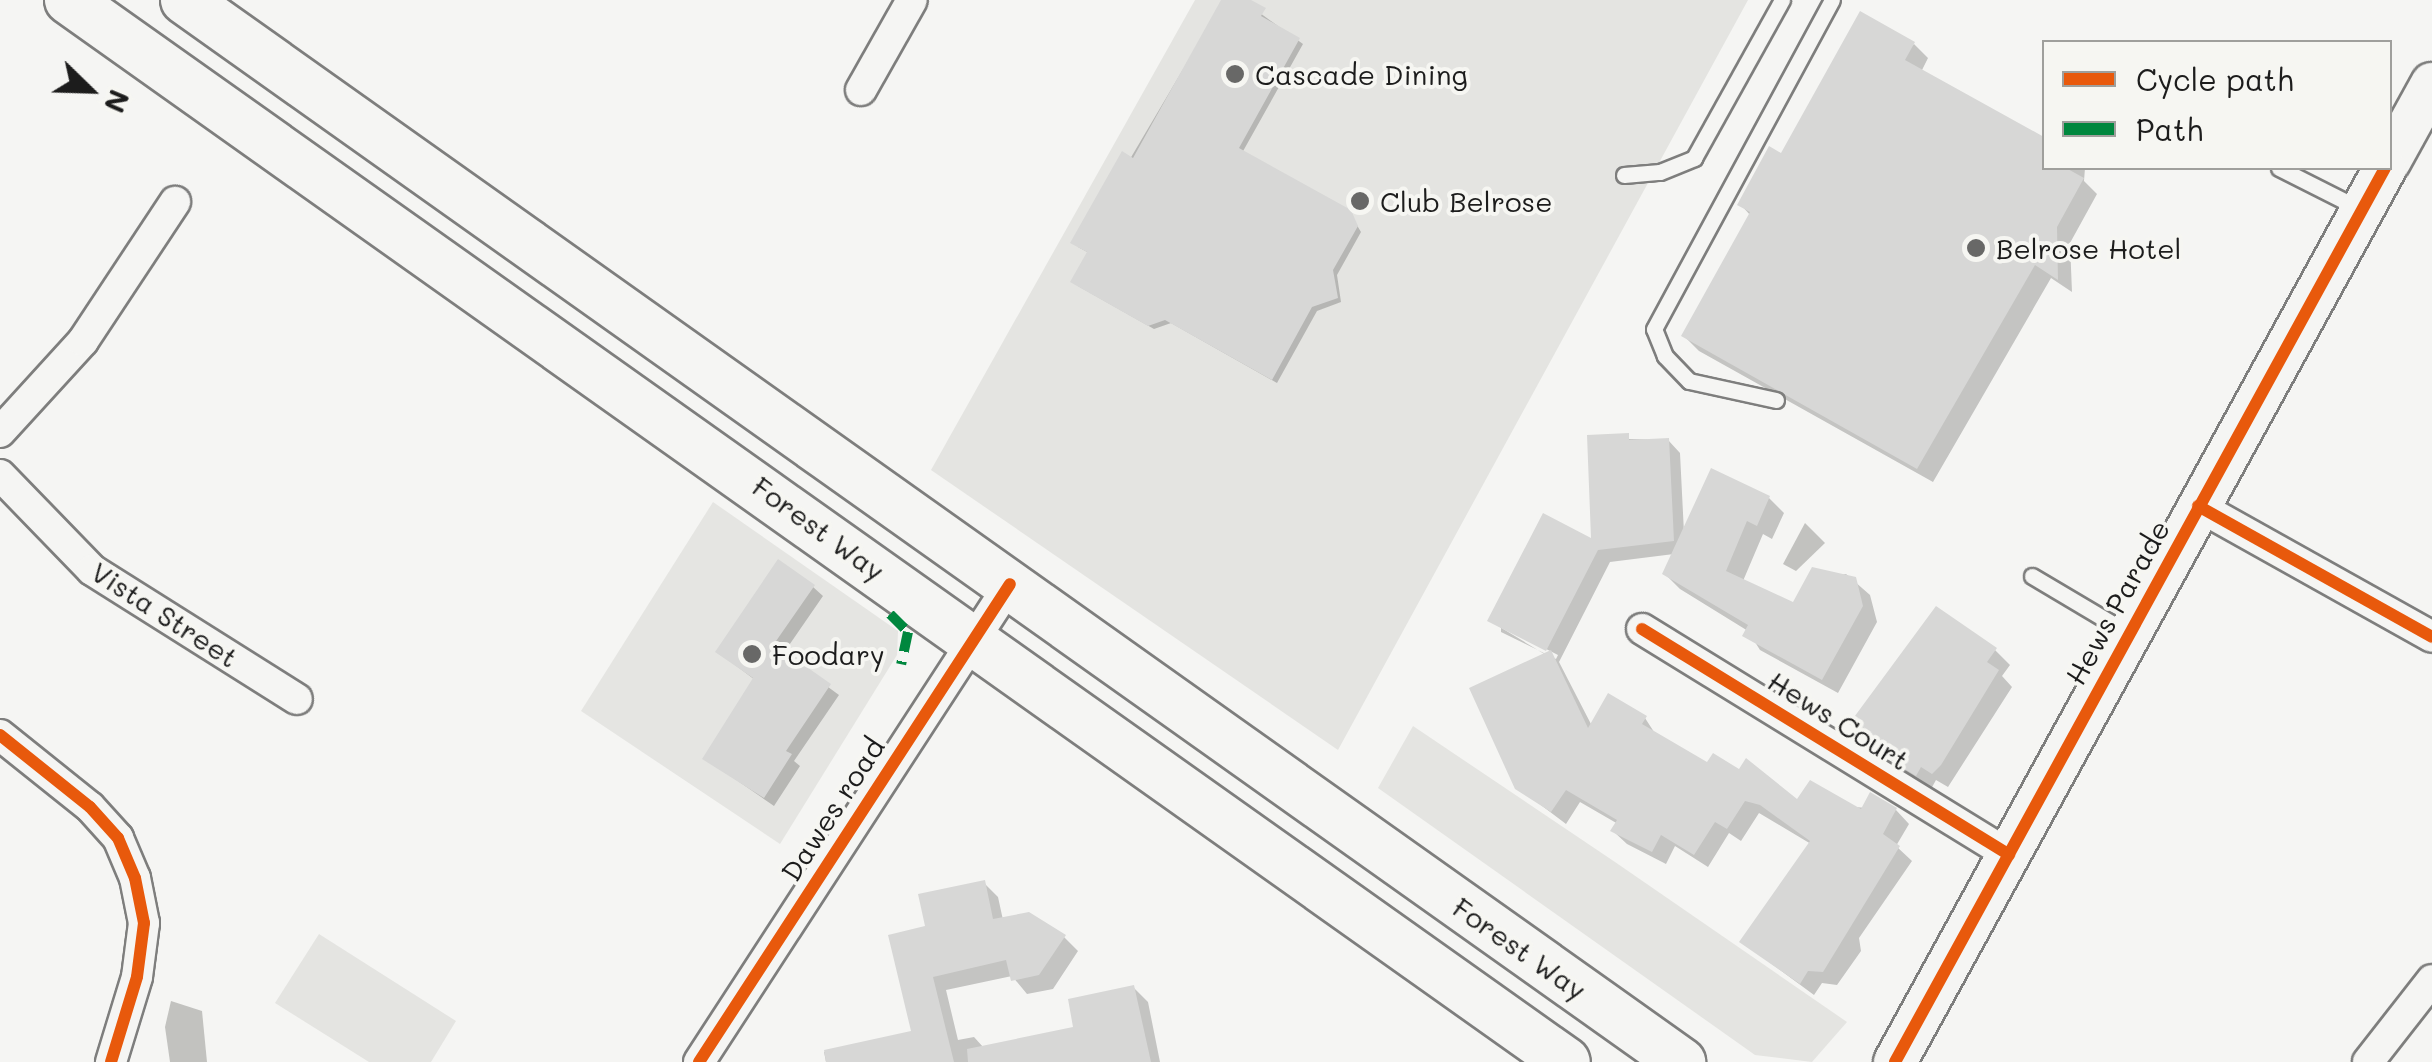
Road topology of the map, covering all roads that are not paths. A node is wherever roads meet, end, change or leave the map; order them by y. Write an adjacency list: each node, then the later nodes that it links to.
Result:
1 (69, 0): 23 (main road, Forest Way)
2 (185, 0): 19 (main road, Forest Way)
3 (912, 0): 7 (street)
4 (1782, 0): 11 (lane)
5 (1832, 0): 14 (lane)
6 (2432, 84): 8 (street)
7 (861, 90)
8 (2392, 156)
9 (2283, 170): 13 (lane)
10 (2385, 170): 13 (street, Hews Parade)
11 (1624, 175)
12 (175, 202): 15 (street)
13 (2362, 209): 17 (street, Hews Parade)
14 (1776, 400)
15 (0, 432)
16 (0, 475): 24 (street, Vista Street)
17 (2198, 506): 21 (street, Hews Parade); 22 (street)
18 (2032, 576): 21 (lane)
19 (1010, 584): 23 (street, Dawes road); 31 (main road, Forest Way)
20 (1642, 629): 26 (street, Hews Court)
21 (2129, 634): 26 (street, Hews Parade)
22 (2432, 637)
23 (973, 640): 29 (street, Dawes road); 30 (main road, Forest Way)
24 (297, 699)
25 (0, 735): 28 (street)
26 (2008, 854): 32 (street, Hews Parade)
27 (2432, 980): 33 (street)
28 (111, 1062)
29 (699, 1062)
30 (1566, 1062)
31 (1680, 1062)
32 (1895, 1062)
33 (2368, 1062)

